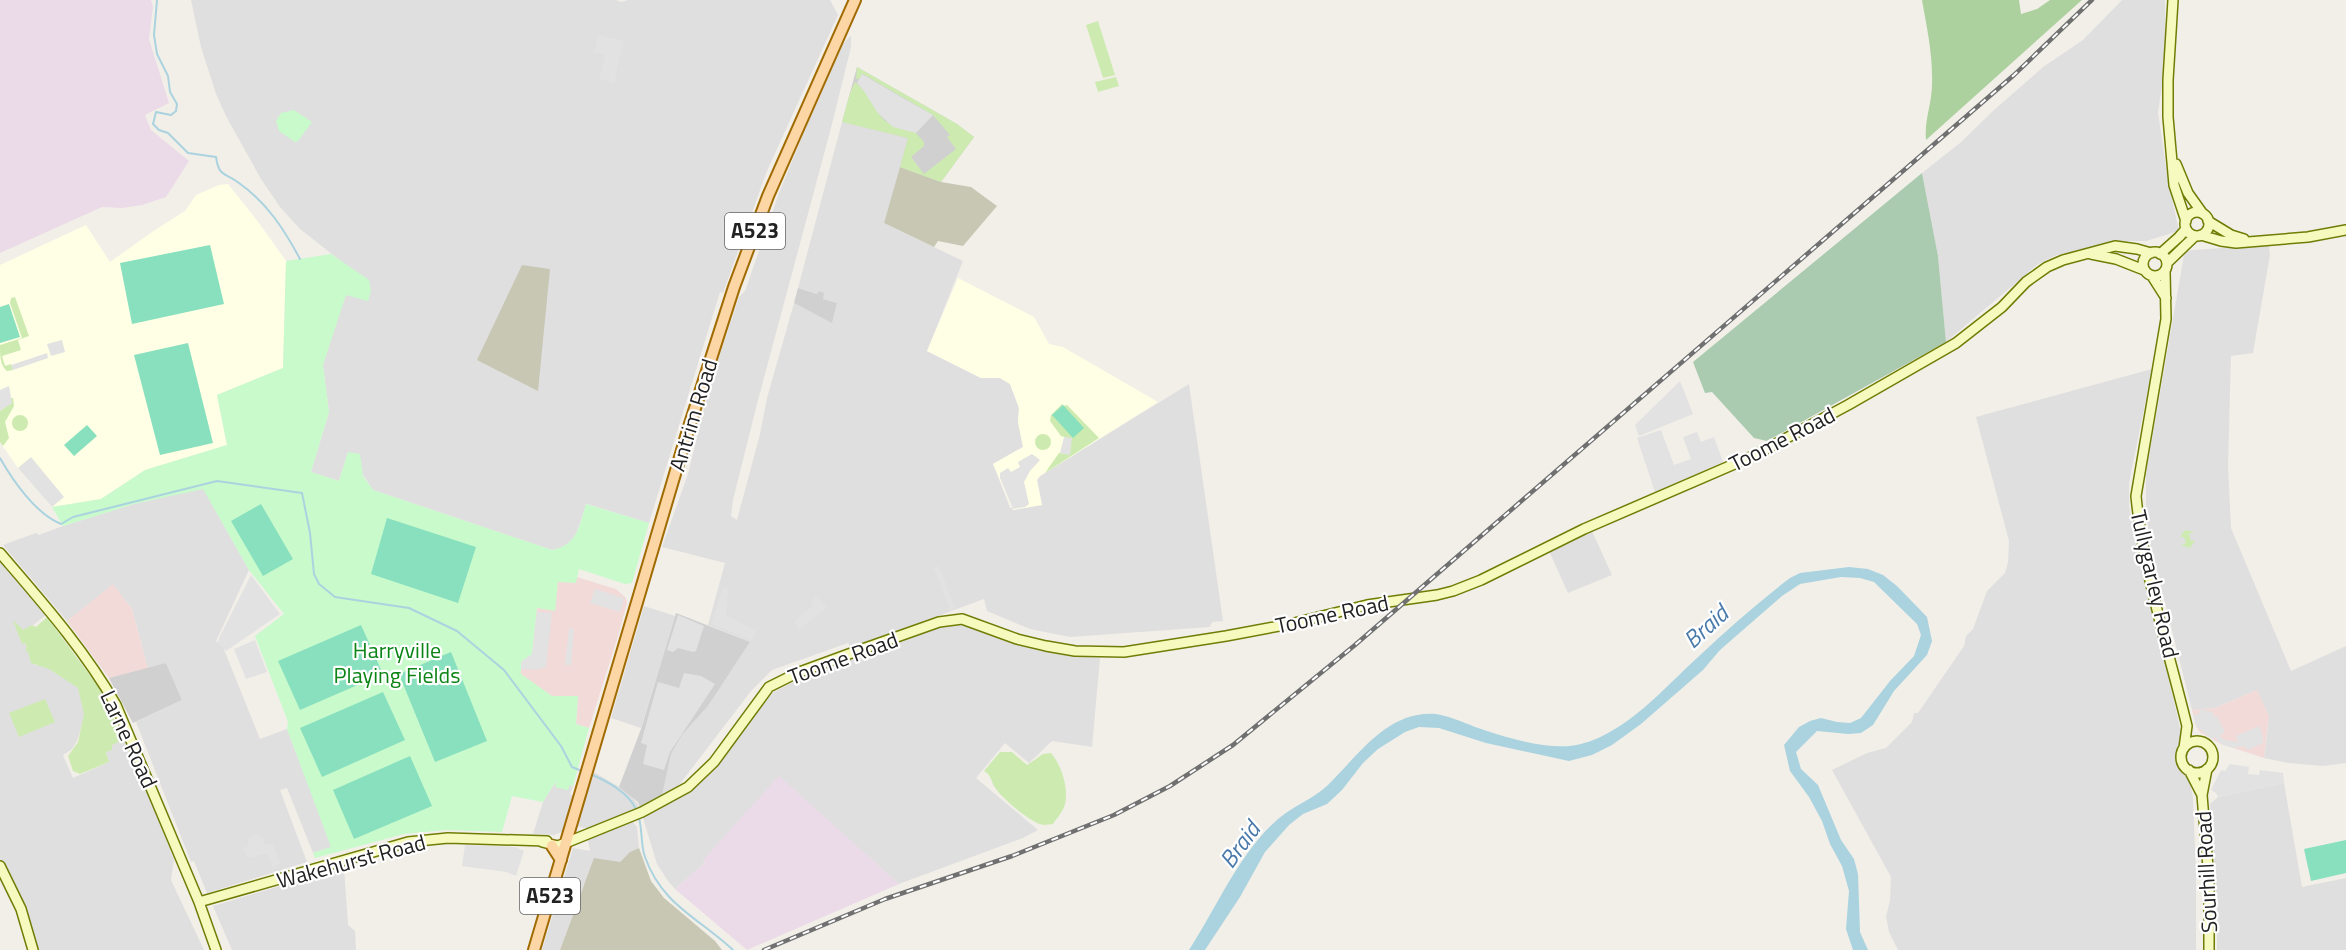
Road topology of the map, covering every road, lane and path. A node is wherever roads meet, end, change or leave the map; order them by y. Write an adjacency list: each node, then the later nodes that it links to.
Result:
1 (855, 0): 22 (main road, Antrim Road / A523)
2 (2173, 0): 3 (main road)
3 (2171, 151): 4 (main road); 5 (main road)
4 (2205, 218): 5 (main road); 7 (main road); 8 (main road)
5 (2186, 225): 7 (main road); 9 (main road)
6 (2346, 230): 8 (main road)
7 (2198, 236): 8 (main road); 11 (main road)
8 (2253, 242)
9 (2156, 253): 10 (main road, Toome Road); 11 (main road); 12 (main road)
10 (2089, 254): 12 (main road, Toome Road); 22 (main road, Toome Road)
11 (2166, 267): 13 (main road); 14 (main road, Tullygarley Road)
12 (2144, 270): 13 (main road)
13 (2152, 276): 14 (main road)
14 (2166, 298): 16 (main road, Tullygarley Road)
15 (0, 553): 26 (main road, Larne Road)
16 (2187, 726): 17 (main road, Tullygarley Road); 18 (main road, Tullygarley Road)
17 (2200, 741): 18 (main road); 19 (main road)
18 (2184, 748): 20 (main road)
19 (2207, 769): 20 (main road); 21 (main road, Sourhill Road)
20 (2189, 770): 21 (main road, Sourhill Road)
21 (2202, 795): 30 (main road, Sourhill Road)
22 (565, 842): 23 (main road, Wakehurst Road); 24 (main road, A523)
23 (547, 844): 24 (main road); 26 (main road, Wakehurst Road)
24 (561, 860): 29 (main road, A523)
25 (0, 866): 27 (main road)
26 (199, 902): 28 (main road, Larne Road)
27 (33, 950)
28 (216, 950)
29 (534, 950)
30 (2209, 950)

